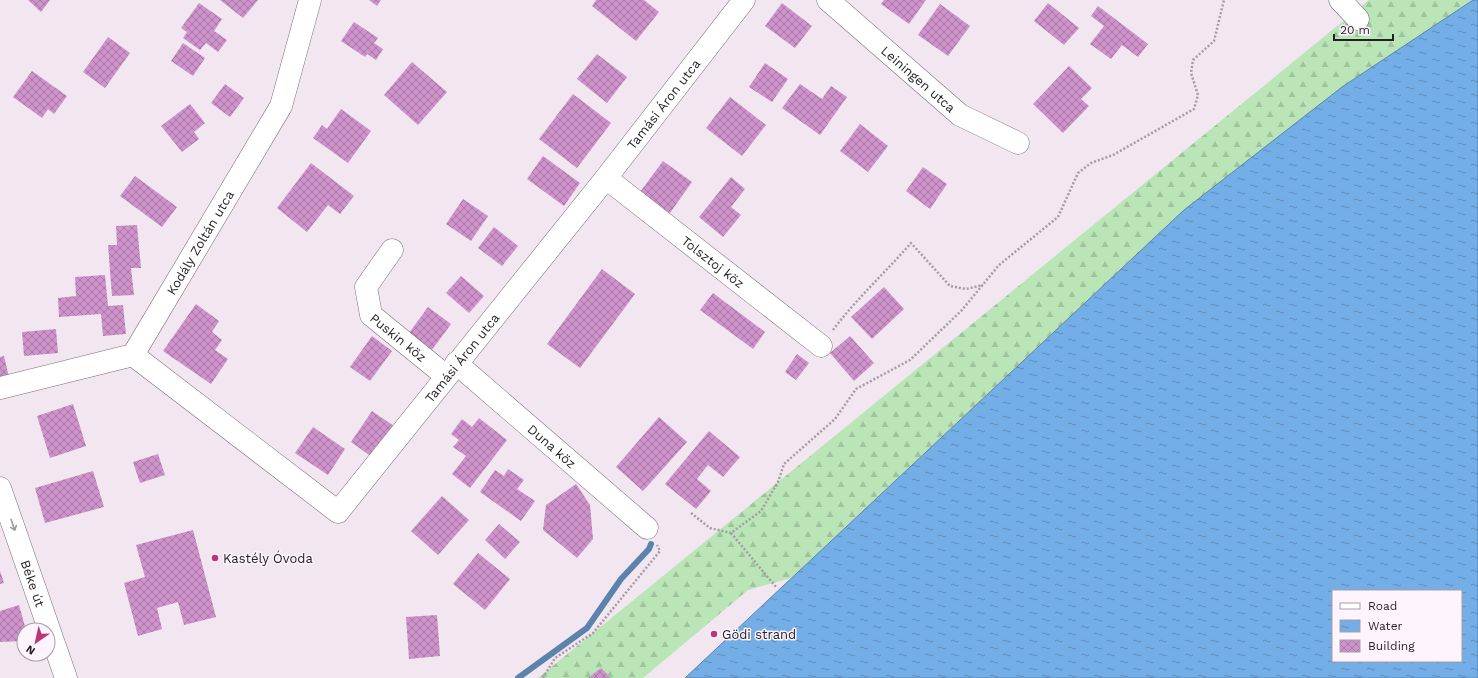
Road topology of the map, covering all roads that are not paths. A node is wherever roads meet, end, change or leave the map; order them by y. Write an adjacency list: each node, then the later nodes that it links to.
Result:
1 (310, 0): 10 (street, Kodály Zoltán utca)
2 (744, 0): 7 (street, Tamási Áron utca)
3 (828, 0): 6 (street, Leiningen utca)
4 (1340, 0): 5 (street)
5 (1358, 19)
6 (1018, 143)
7 (606, 178): 9 (street, Tolsztoj köz); 11 (street, Tamási Áron utca)
8 (392, 250): 11 (street, Puskin köz)
9 (821, 346)
10 (133, 355): 11 (street, Tamási Áron utca); 12 (street)
11 (451, 370): 14 (street, Duna köz)
12 (0, 388)
13 (0, 488): 15 (street, Béke út, one-way to 15)
14 (647, 528)
15 (66, 678)

